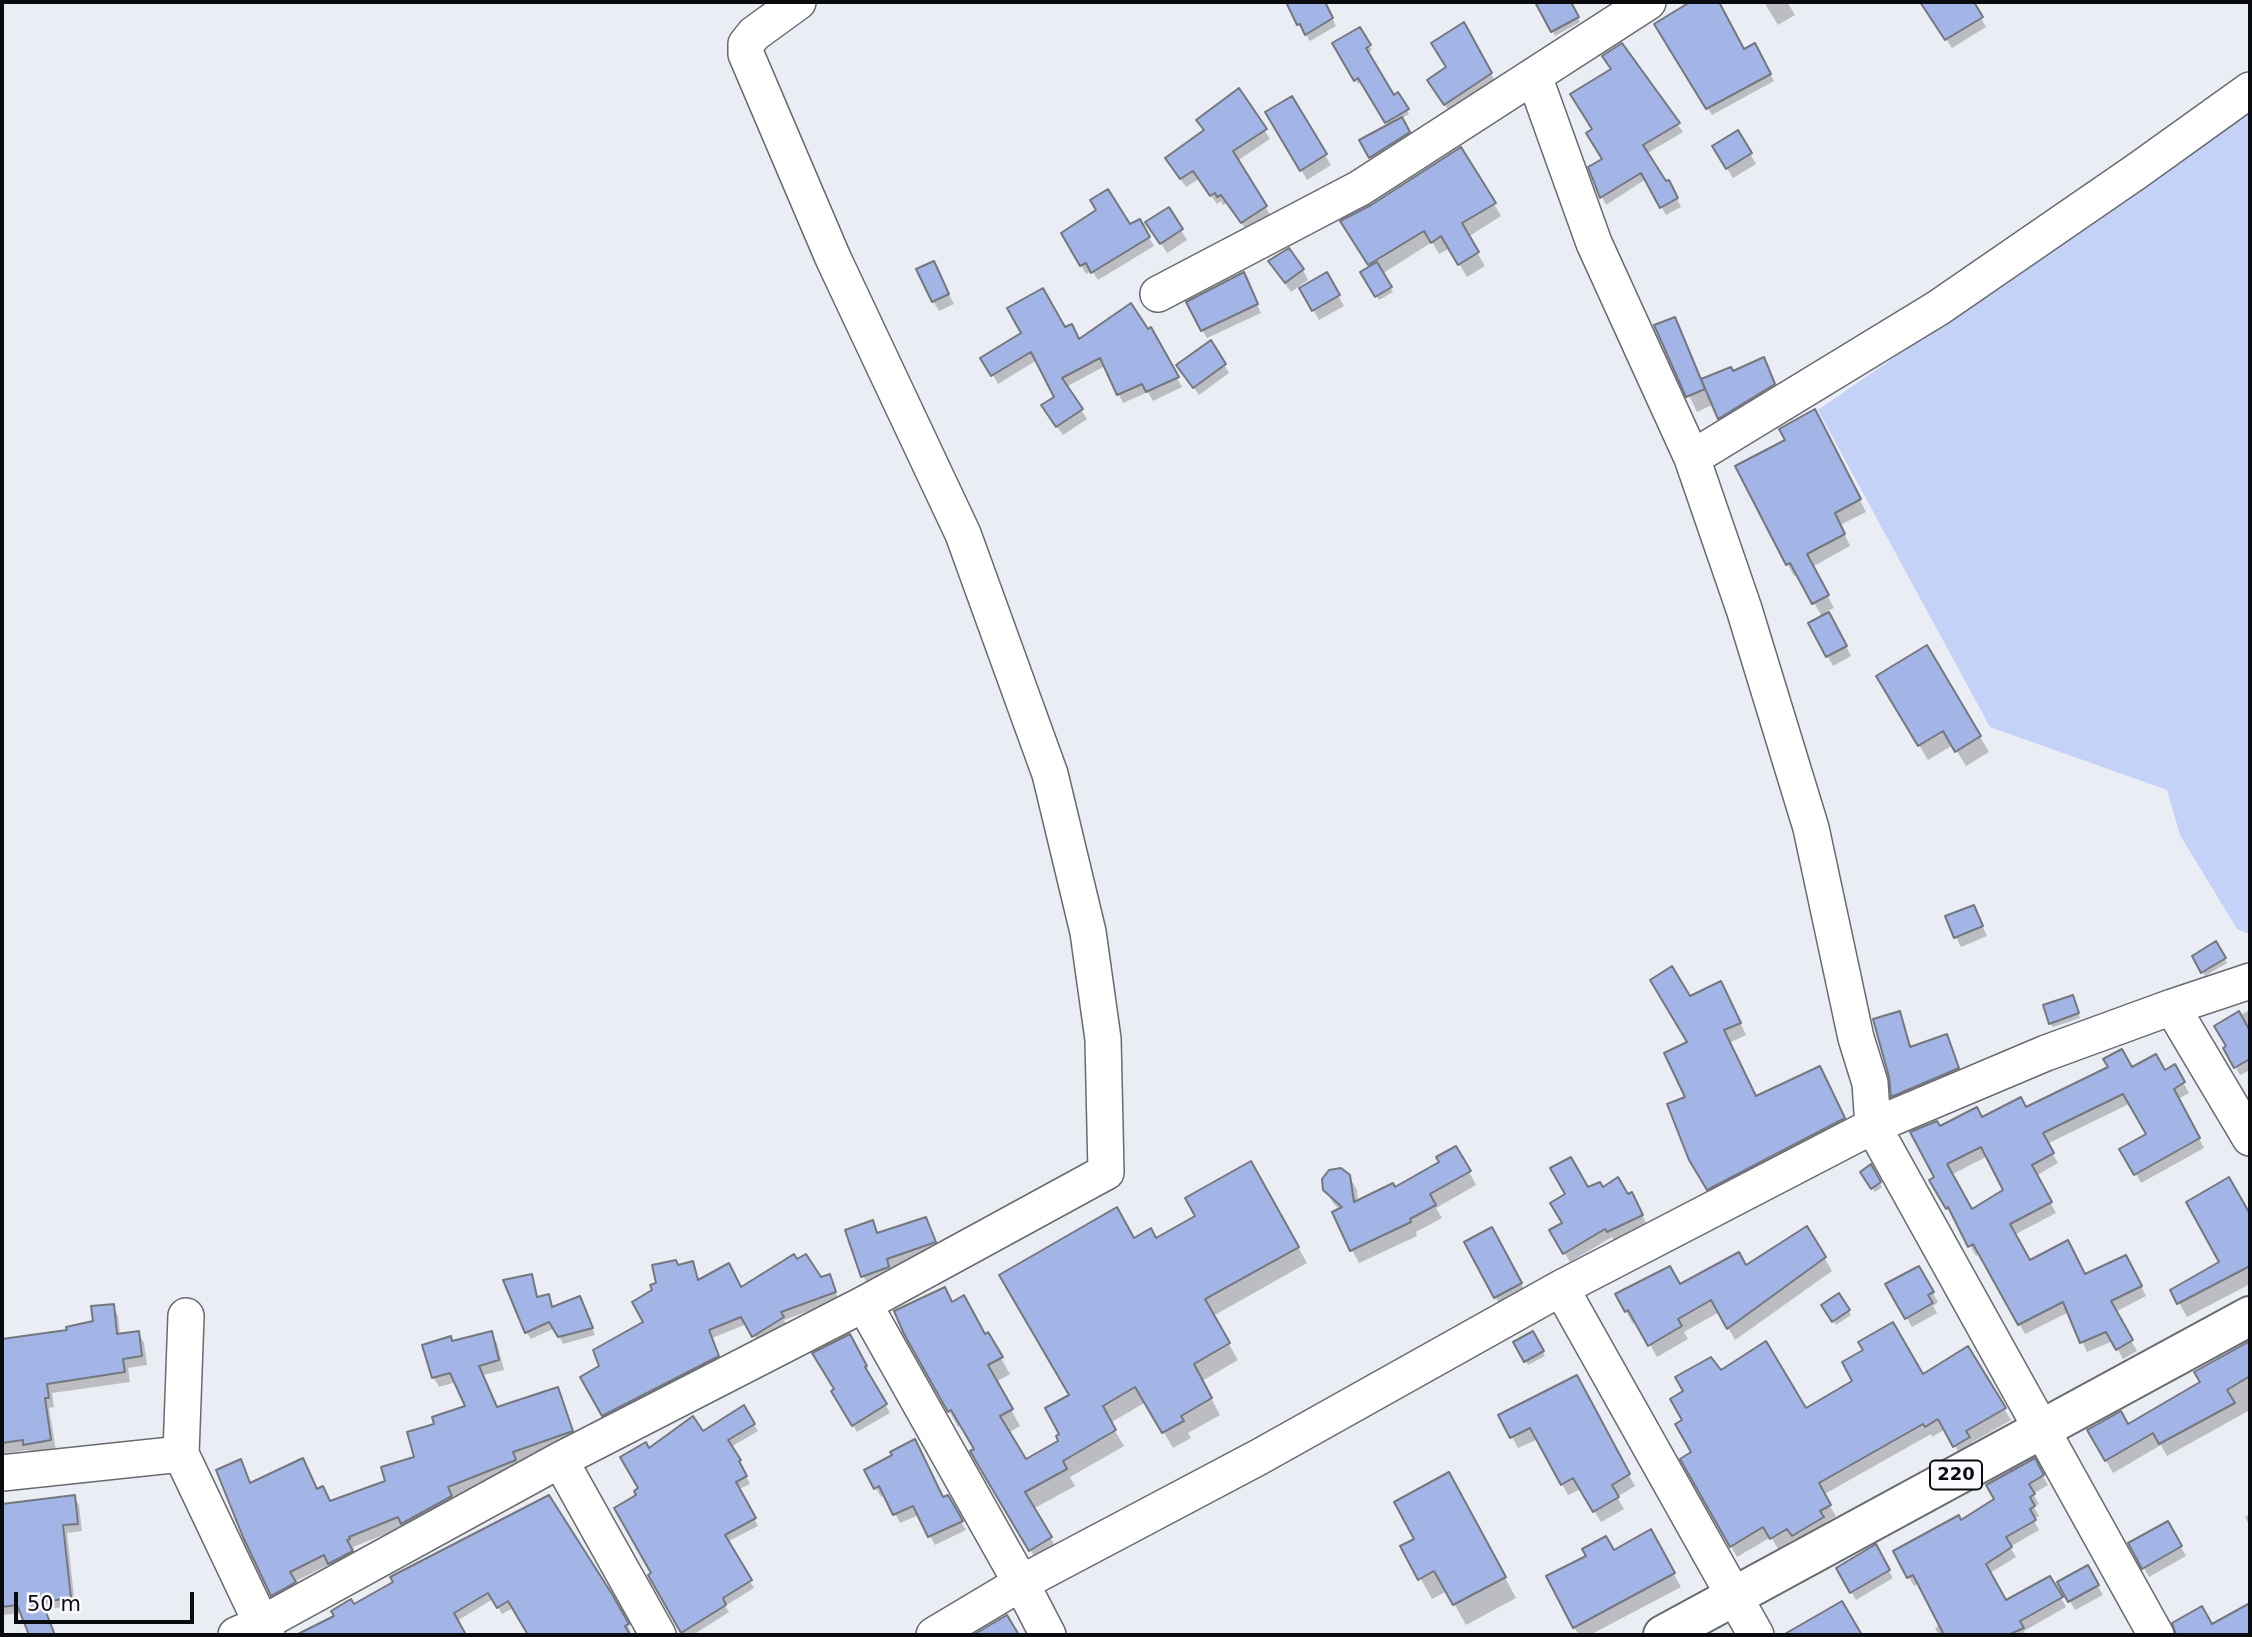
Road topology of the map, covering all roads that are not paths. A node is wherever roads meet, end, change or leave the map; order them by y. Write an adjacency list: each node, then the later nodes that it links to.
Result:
1 (798, 2): 12 (street)
2 (1627, 7): 3 (street)
3 (1534, 76): 5 (street); 6 (street)
4 (2250, 90): 6 (street)
5 (1158, 294)
6 (1692, 458): 9 (street)
7 (2250, 981): 8 (street)
8 (2172, 1006): 9 (street); 10 (street)
9 (1873, 1126): 11 (street); 15 (street)
10 (2250, 1138)
11 (1561, 1288): 19 (street); 20 (street)
12 (864, 1304): 17 (street); 19 (street)
13 (186, 1316): 16 (street)
14 (2250, 1316): 15 (main road, 220)
15 (2042, 1428): 20 (main road, 220); 27 (street)
16 (181, 1454): 18 (street); 21 (street)
17 (559, 1461): 21 (street); 22 (street)
18 (2, 1473)
19 (1021, 1583): 23 (street); 24 (street)
20 (1734, 1597): 25 (main road, 220); 26 (street)
21 (255, 1632)
22 (658, 1635)
23 (933, 1635)
24 (1048, 1635)
25 (1663, 1635)
26 (1756, 1635)
27 (2156, 1635)

